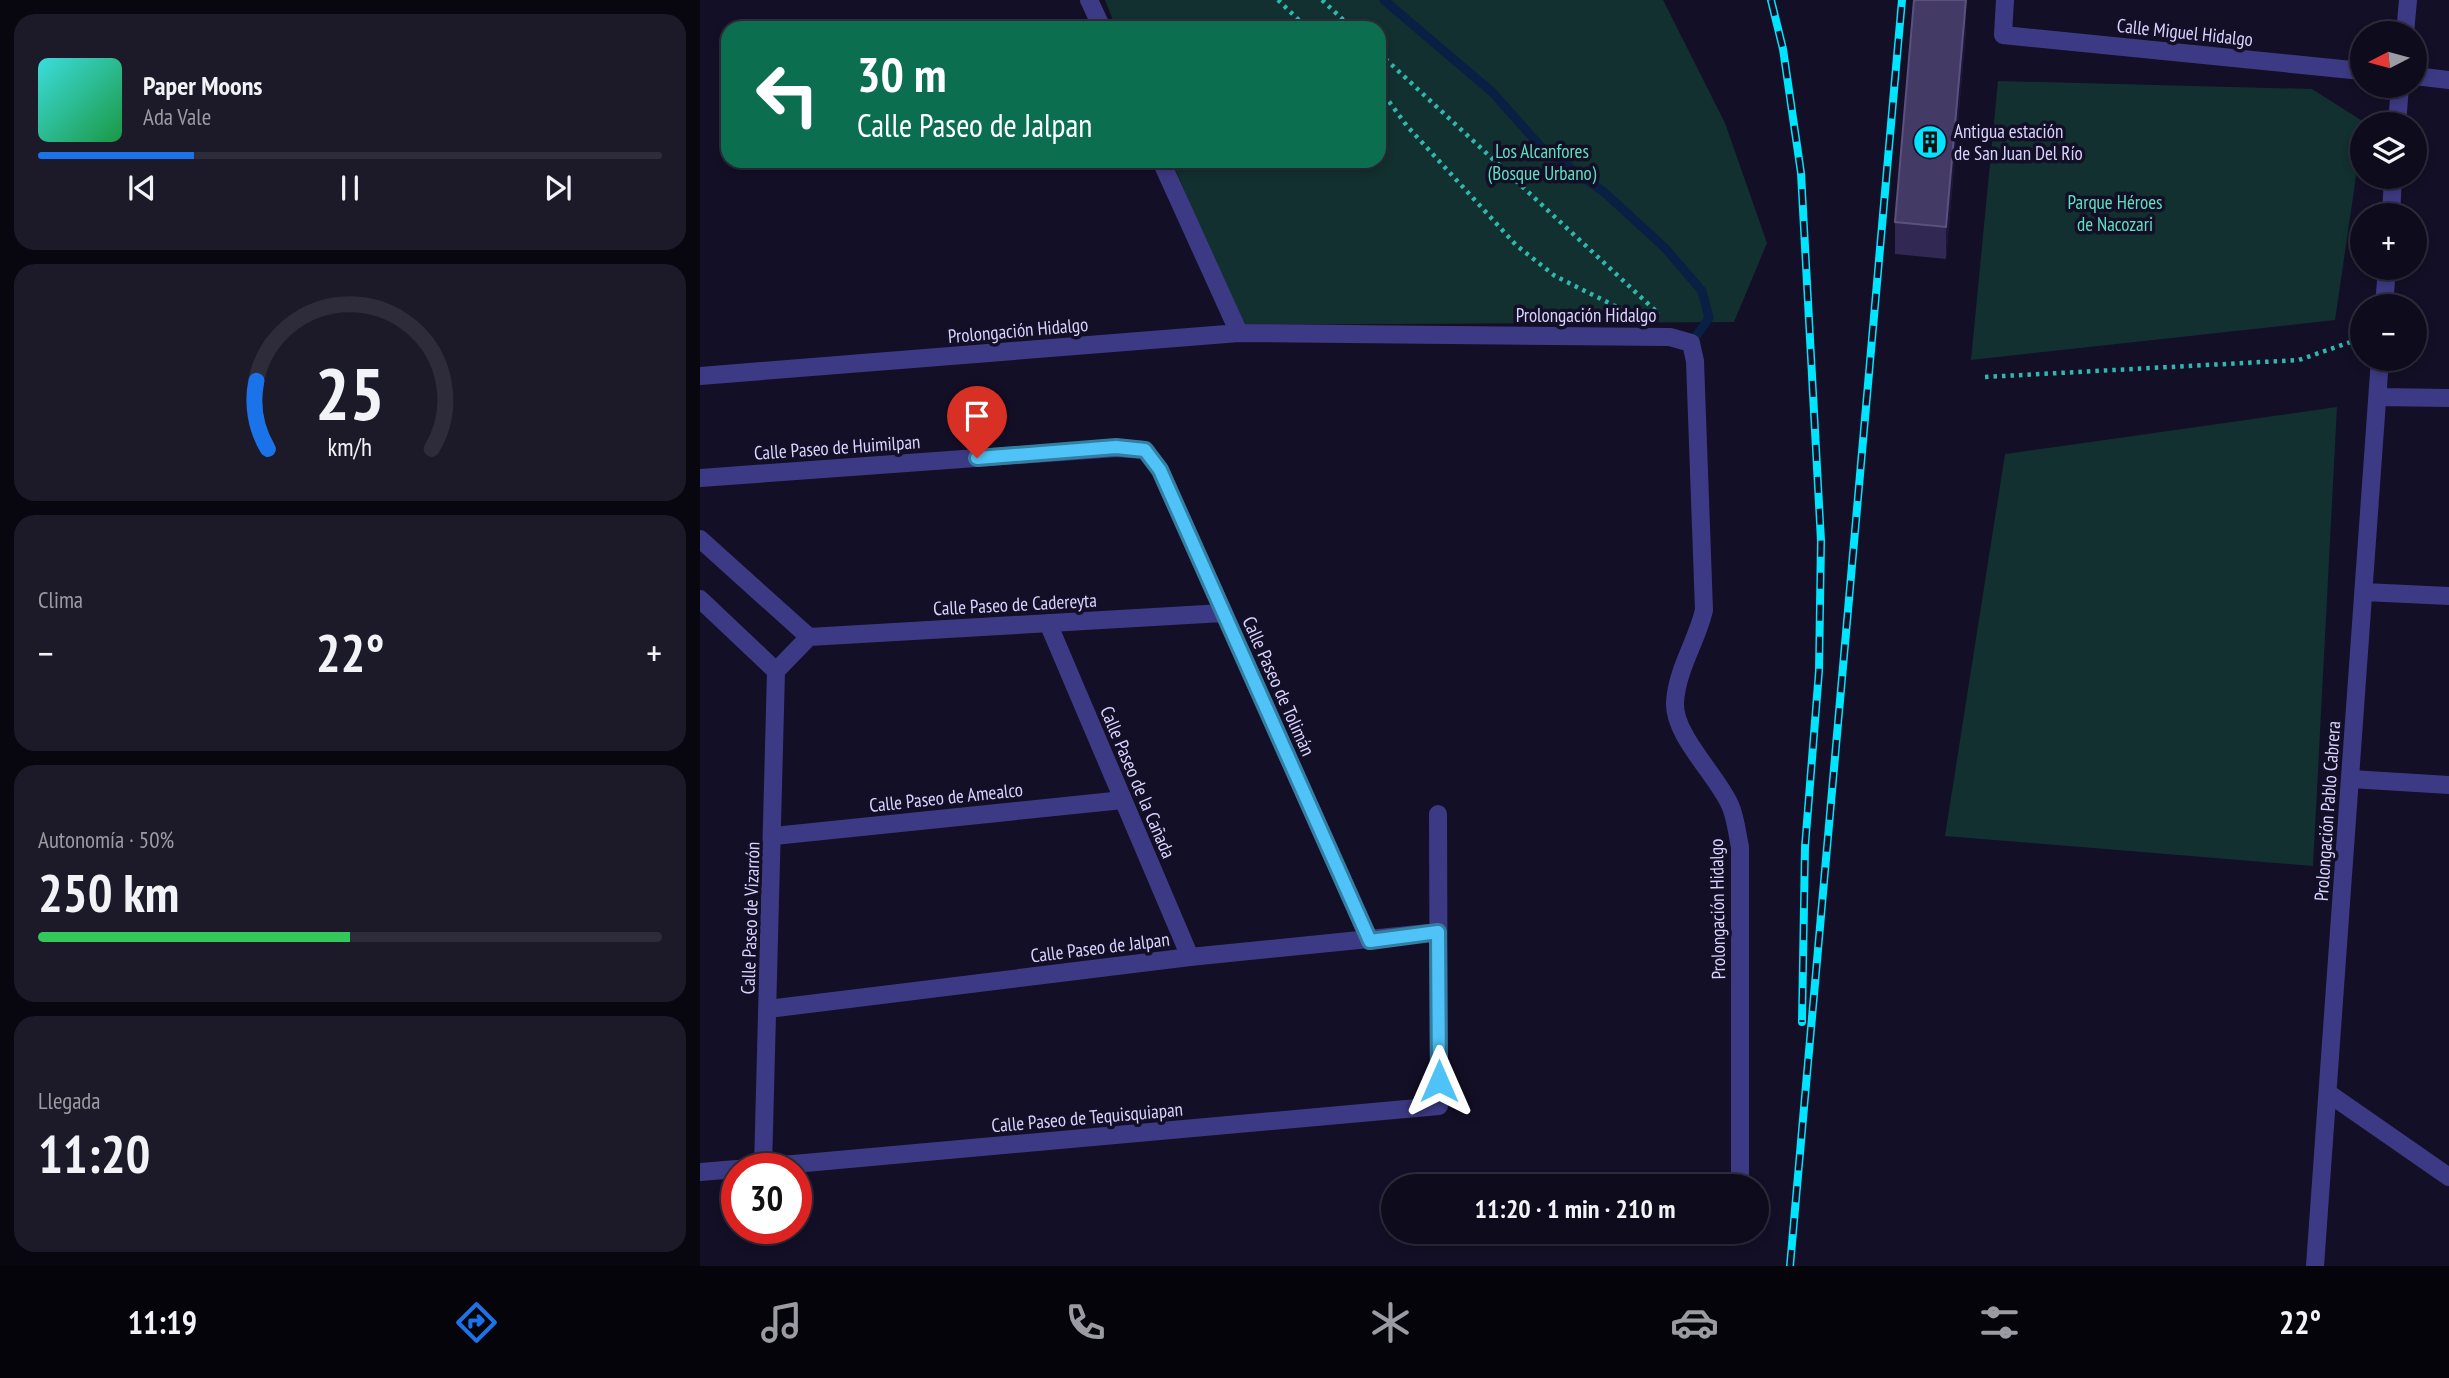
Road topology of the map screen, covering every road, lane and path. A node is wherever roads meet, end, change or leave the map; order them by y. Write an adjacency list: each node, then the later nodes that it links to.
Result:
1 (1089, 0): 6 (street)
2 (1278, 0): 7 (path)
3 (1322, 0): 8 (path)
4 (2005, 0): 11 (street, Calle Miguel Hidalgo)
5 (2408, 0): 9 (street)
6 (1099, 21)
7 (1300, 21)
8 (1344, 21)
9 (2405, 21)
10 (1386, 60): 17 (path)
11 (2350, 70)
12 (2427, 77): 13 (street)
13 (2449, 80)
14 (1386, 97): 16 (path)
15 (1164, 168): 18 (street)
16 (1633, 315)
17 (1661, 315)
18 (1239, 333): 21 (street, Prolongación Hidalgo); 49 (street, Prolongación Hidalgo)
19 (2350, 342): 22 (path)
20 (2380, 371): 23 (street, Prolongación Pablo Cabrera)
21 (700, 376)
22 (1985, 377)
23 (2378, 397): 24 (street); 28 (street, Prolongación Pablo Cabrera)
24 (2449, 398)
25 (1145, 450): 26 (street, Calle Paseo de Huimilpan); 31 (street, Calle Paseo de Tolimán)
26 (700, 478)
27 (700, 539): 33 (street)
28 (2364, 593): 29 (street); 35 (street, Prolongación Pablo Cabrera)
29 (2449, 596)
30 (700, 600): 34 (street)
31 (1223, 613): 32 (street, Calle Paseo de Cadereyta); 41 (street, Calle Paseo de Tolimán)
32 (1048, 623): 33 (street, Calle Paseo de Cadereyta); 37 (street, Calle Paseo de la Cañada)
33 (809, 637): 34 (street)
34 (776, 671): 39 (street, Calle Paseo de Vizarrón)
35 (2351, 779): 36 (street); 44 (street, Prolongación Pablo Cabrera)
36 (2449, 785)
37 (1123, 800): 39 (street, Calle Paseo de Amealco); 42 (street, Calle Paseo de la Cañada)
38 (1438, 814): 40 (street)
39 (774, 836): 43 (street, Calle Paseo de Vizarrón)
40 (1438, 932): 41 (street, Calle Paseo de Jalpan); 46 (street, Calle Paseo de Tequisquiapan)
41 (1370, 941): 42 (street, Calle Paseo de Jalpan)
42 (1190, 957): 43 (street, Calle Paseo de Jalpan)
43 (768, 1009): 45 (street, Calle Paseo de Vizarrón)
44 (2328, 1093): 50 (street); 51 (street, Prolongación Pablo Cabrera)
45 (763, 1153)
46 (812, 1163)
47 (721, 1170): 48 (street, Calle Paseo de Tequisquiapan)
48 (700, 1172)
49 (1740, 1174)
50 (2449, 1177)
51 (2315, 1266)

